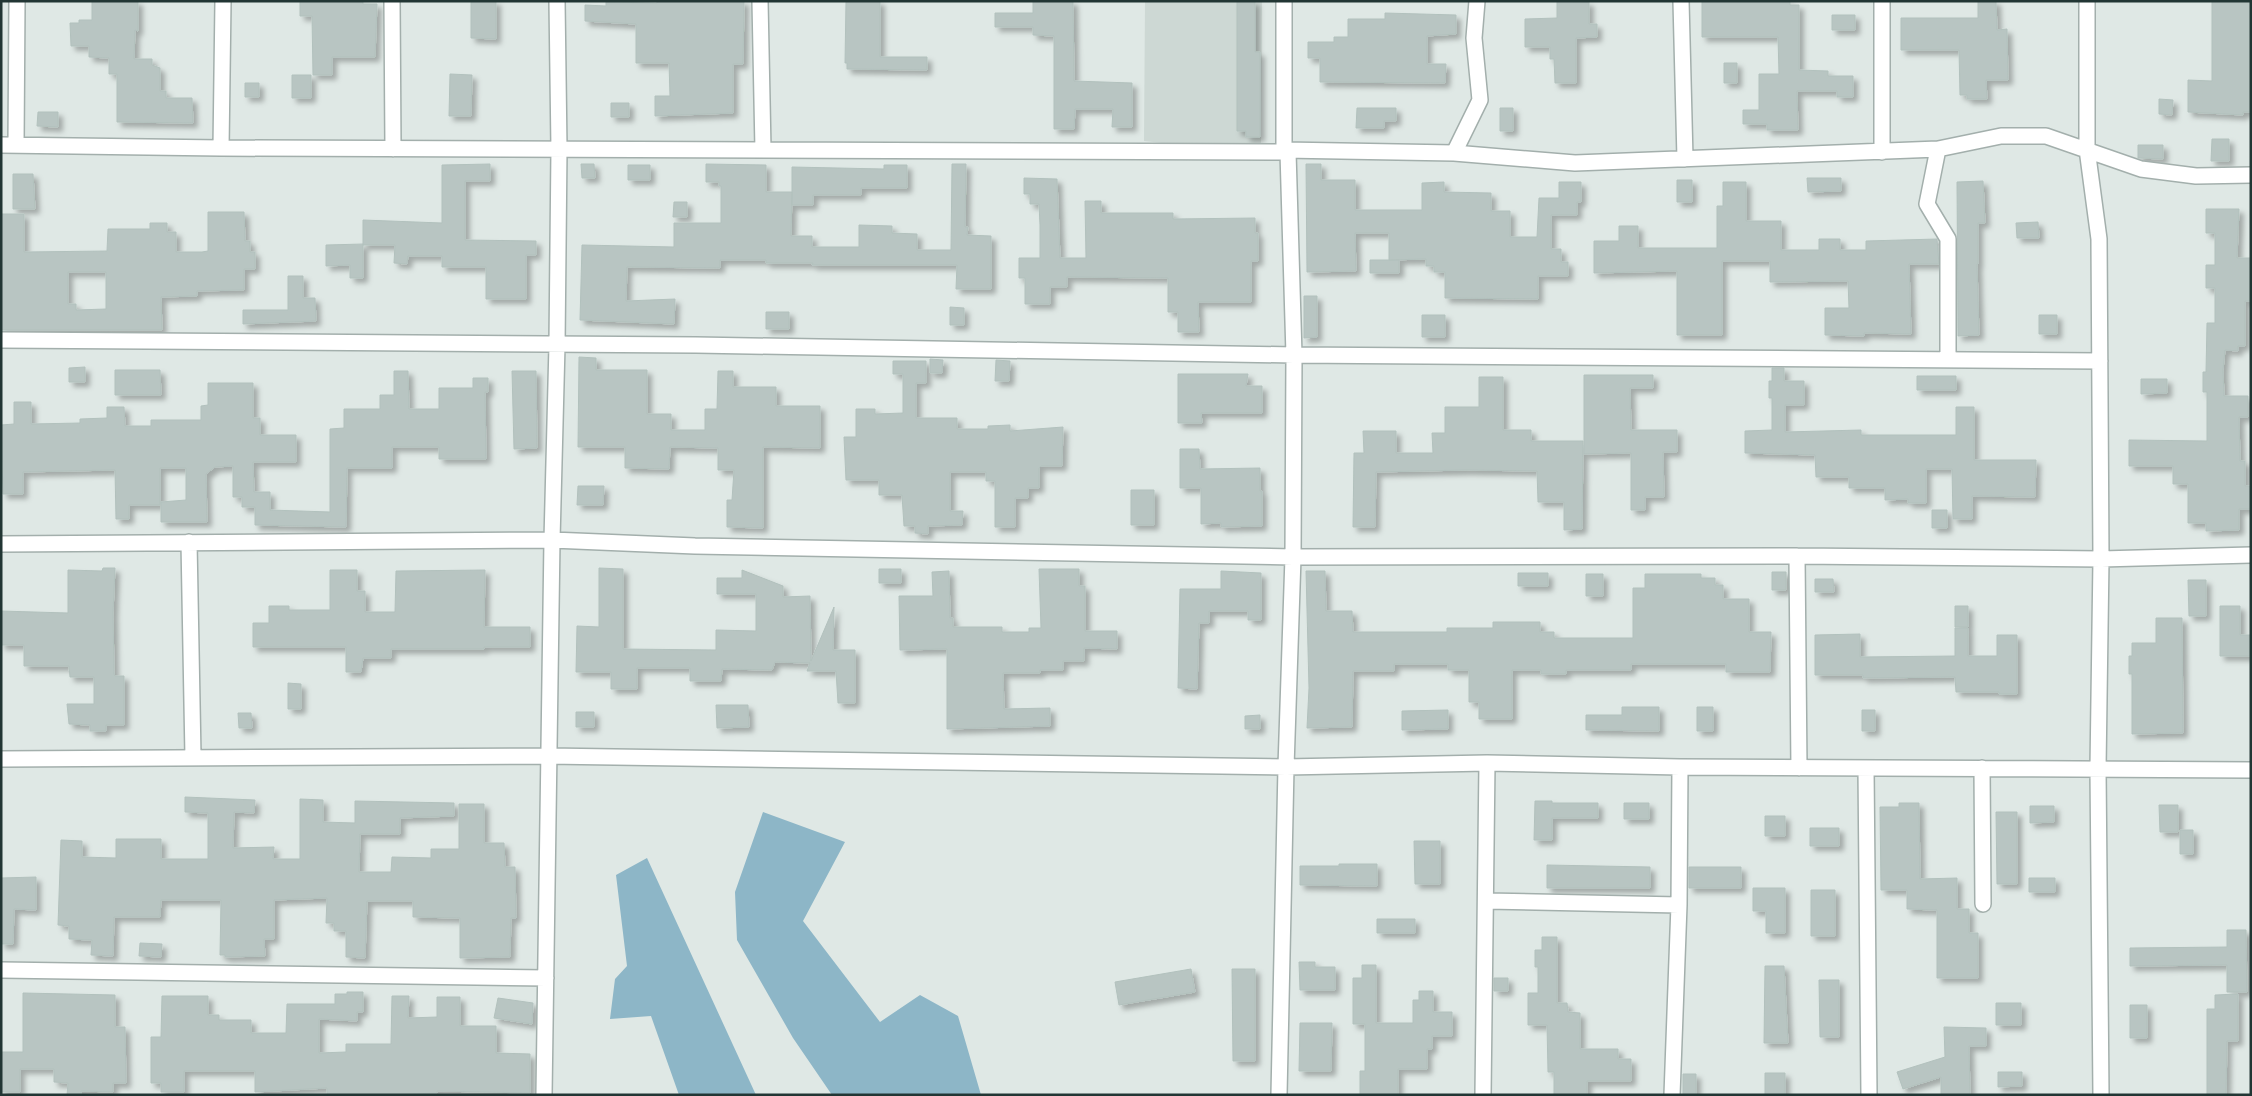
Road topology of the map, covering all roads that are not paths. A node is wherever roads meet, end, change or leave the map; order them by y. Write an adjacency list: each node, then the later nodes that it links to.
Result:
1 (17, 1): 11 (street)
2 (223, 1): 12 (street)
3 (392, 1): 13 (street)
4 (557, 1): 14 (street)
5 (760, 1): 16 (street)
6 (1284, 1): 18 (street)
7 (1477, 1): 20 (street)
8 (1681, 1): 21 (street)
9 (1882, 1): 19 (street)
10 (2087, 1): 17 (street)
11 (8, 145): 12 (street)
12 (221, 148): 13 (street)
13 (393, 149): 14 (street)
14 (559, 149): 16 (street); 24 (street)
15 (1938, 149): 17 (street); 19 (street); 26 (street)
16 (763, 150): 18 (street)
17 (2087, 150): 22 (street); 27 (street)
18 (1286, 151): 20 (street); 25 (street)
19 (1882, 152): 21 (street)
20 (1454, 154): 21 (street)
21 (1685, 158)
22 (2251, 175)
23 (1, 340): 24 (street)
24 (557, 345): 25 (street); 28 (street)
25 (1294, 355): 26 (street); 33 (street)
26 (1948, 360): 27 (street)
27 (2100, 361): 34 (street)
28 (552, 540): 29 (street); 33 (street); 35 (street)
29 (189, 542): 30 (street); 36 (street)
30 (1, 544)
31 (2251, 555): 34 (street)
32 (1797, 556): 33 (street); 34 (street); 41 (street)
33 (1294, 557): 39 (street)
34 (2101, 559): 44 (street)
35 (548, 756): 36 (street); 39 (street); 50 (street)
36 (193, 757): 37 (street)
37 (1, 760)
38 (1488, 763): 39 (street); 40 (street); 46 (street)
39 (1286, 767): 52 (street)
40 (1680, 767): 41 (street); 48 (street)
41 (1798, 768): 42 (street)
42 (1866, 768): 43 (street); 55 (street)
43 (1982, 768): 44 (street); 47 (street)
44 (2098, 769): 45 (street); 56 (street)
45 (2251, 770)
46 (1486, 901): 48 (street); 53 (street)
47 (1983, 904)
48 (1679, 905): 54 (street)
49 (1, 970): 50 (street)
50 (546, 978): 51 (street)
51 (544, 1095)
52 (1279, 1095)
53 (1483, 1095)
54 (1672, 1095)
55 (1869, 1095)
56 (2101, 1095)

